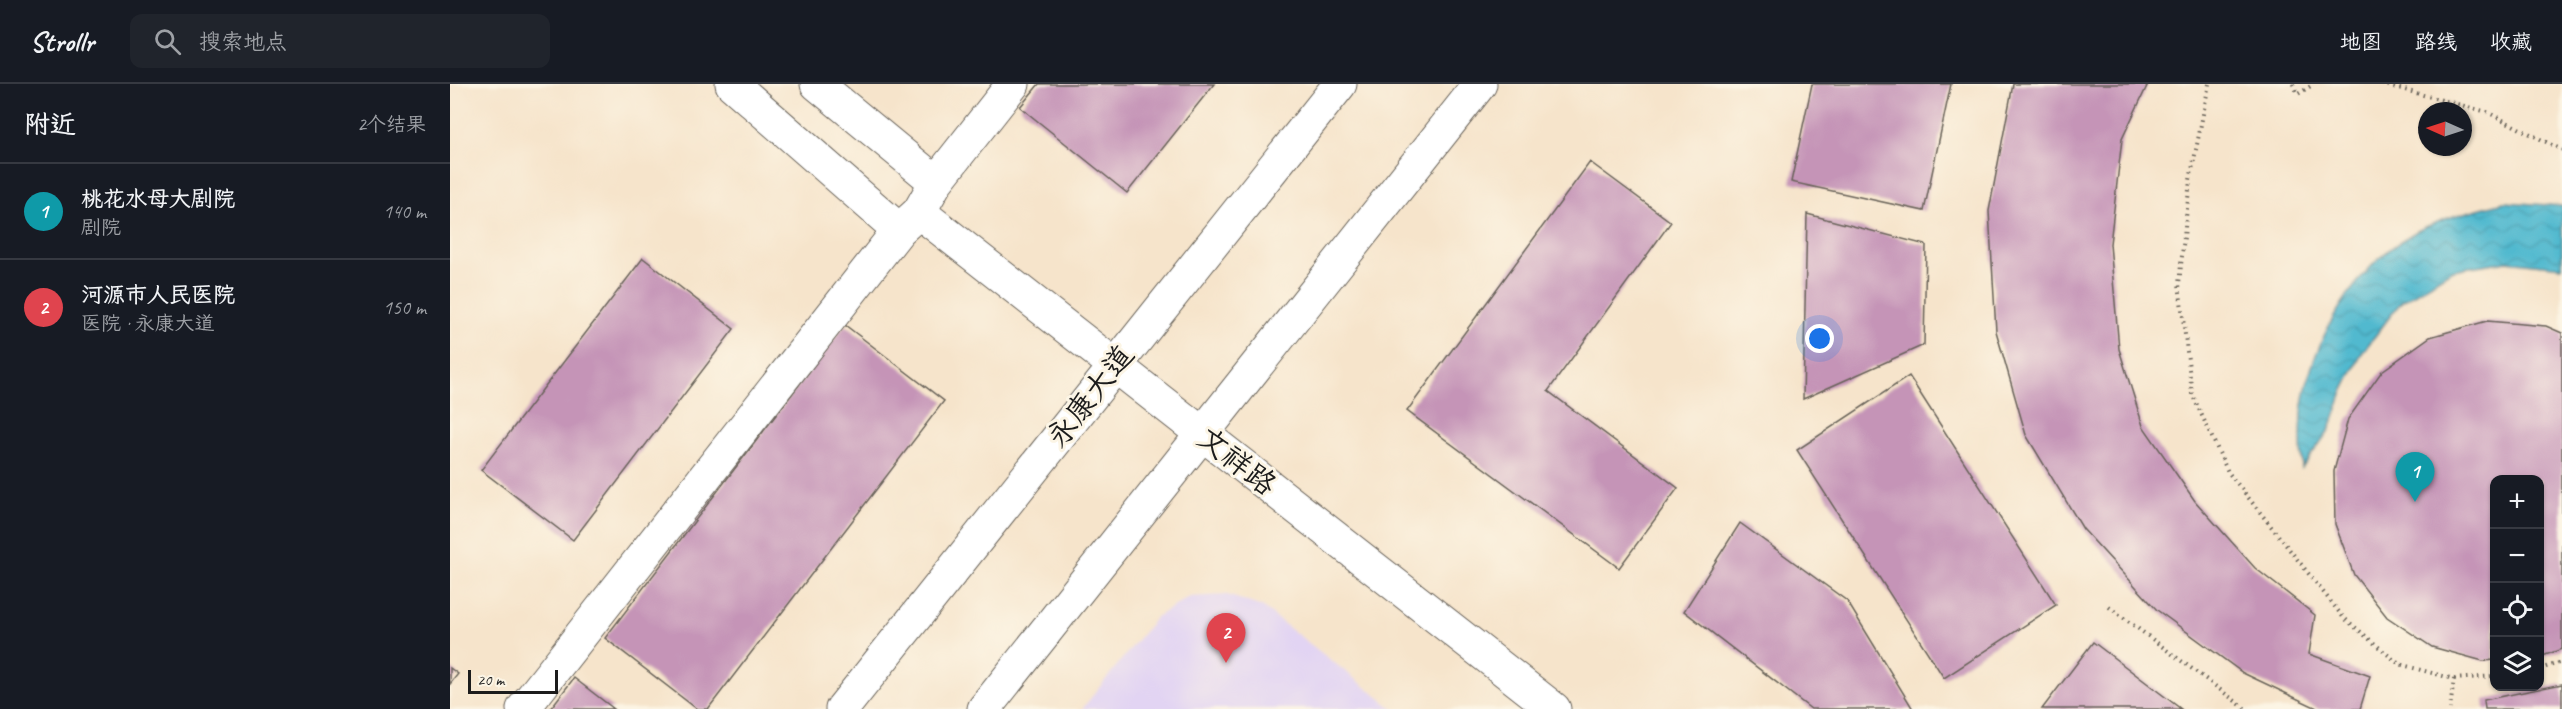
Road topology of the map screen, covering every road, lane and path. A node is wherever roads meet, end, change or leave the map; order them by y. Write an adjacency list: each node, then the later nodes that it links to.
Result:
1 (732, 84): 12 (street, 文祥路)
2 (816, 84): 11 (street)
3 (1012, 84): 11 (street)
4 (1340, 84): 13 (street, 永康大道)
5 (1480, 84): 14 (street)
6 (2209, 84): 19 (path)
7 (2293, 84): 8 (path)
8 (2314, 84)
9 (2382, 84): 10 (path)
10 (2562, 150)
11 (936, 182): 12 (street)
12 (909, 221): 13 (street, 文祥路); 20 (street)
13 (1114, 364): 14 (street, 文祥路); 21 (street, 永康大道)
14 (1201, 433): 22 (street); 23 (street, 文祥路)
15 (2109, 607): 24 (path)
16 (2562, 662): 17 (path)
17 (2544, 668)
18 (2490, 676): 19 (path)
19 (2454, 679): 25 (path)
20 (523, 709)
21 (842, 709)
22 (984, 709)
23 (1554, 709)
24 (2246, 709)
25 (2450, 709)

